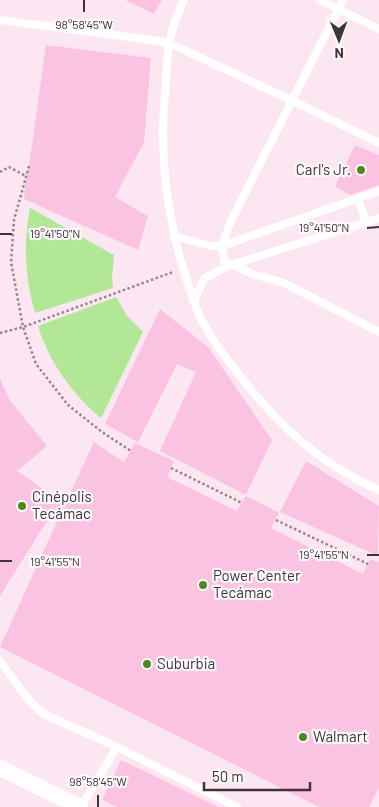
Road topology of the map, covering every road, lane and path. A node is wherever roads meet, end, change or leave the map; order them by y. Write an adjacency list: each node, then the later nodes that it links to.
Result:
1 (184, 0): 7 (lane)
2 (320, 0): 4 (lane)
3 (343, 0): 4 (lane)
4 (339, 9): 6 (lane); 8 (lane)
5 (0, 20): 7 (lane)
6 (379, 30)
7 (169, 44): 8 (lane); 17 (lane)
8 (293, 101): 9 (lane); 18 (lane)
9 (379, 143)
10 (29, 166): 12 (path)
11 (0, 172): 12 (path)
12 (26, 176): 22 (path)
13 (379, 191): 14 (lane)
14 (358, 198): 16 (lane); 18 (lane)
15 (379, 218): 16 (lane)
16 (366, 222): 19 (lane)
17 (174, 236): 18 (lane); 20 (lane)
18 (222, 246): 19 (lane)
19 (228, 266): 21 (lane); 23 (lane)
20 (184, 268): 21 (lane); 22 (path)
21 (194, 301): 27 (lane)
22 (23, 327): 24 (path); 25 (path)
23 (379, 332)
24 (0, 333)
25 (131, 451)
26 (171, 468): 28 (path)
27 (379, 490)
28 (242, 503)
29 (276, 520): 30 (path)
30 (368, 564)
31 (0, 661): 32 (lane)
32 (117, 747): 34 (lane); 35 (lane)
33 (0, 768): 34 (street)
34 (80, 807)
35 (237, 807)

